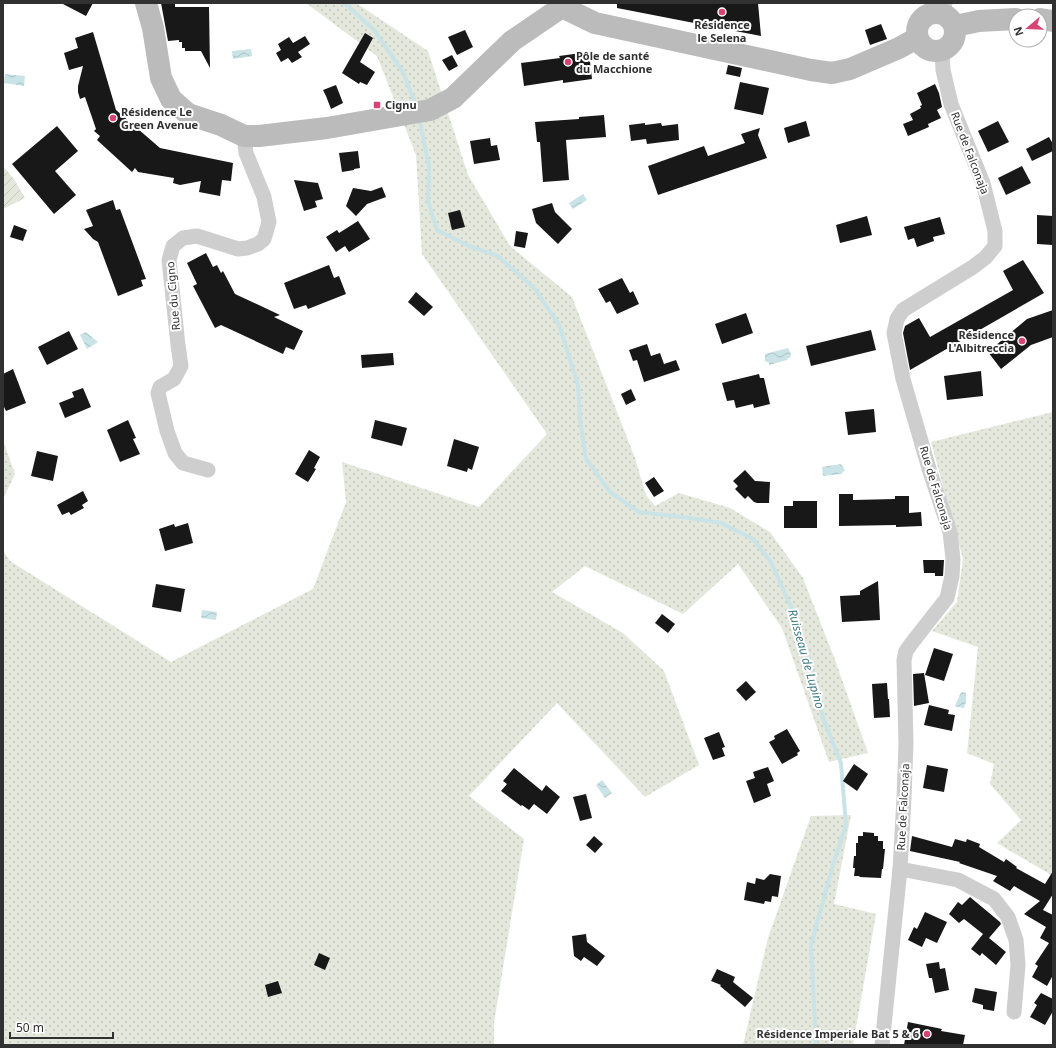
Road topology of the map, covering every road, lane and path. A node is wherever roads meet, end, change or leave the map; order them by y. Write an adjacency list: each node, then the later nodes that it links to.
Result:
1 (146, 3): 7 (main road)
2 (562, 5): 5 (main road); 7 (main road)
3 (947, 14): 4 (main road); 5 (main road); 6 (main road)
4 (1008, 19)
5 (917, 38): 6 (main road)
6 (942, 50): 9 (street, Rue de Falconaja)
7 (244, 136): 8 (street, Rue du Cigno)
8 (208, 470)
9 (900, 869): 10 (street); 11 (street, Rue de Falconaja)
10 (1014, 1012)
11 (882, 1045)

